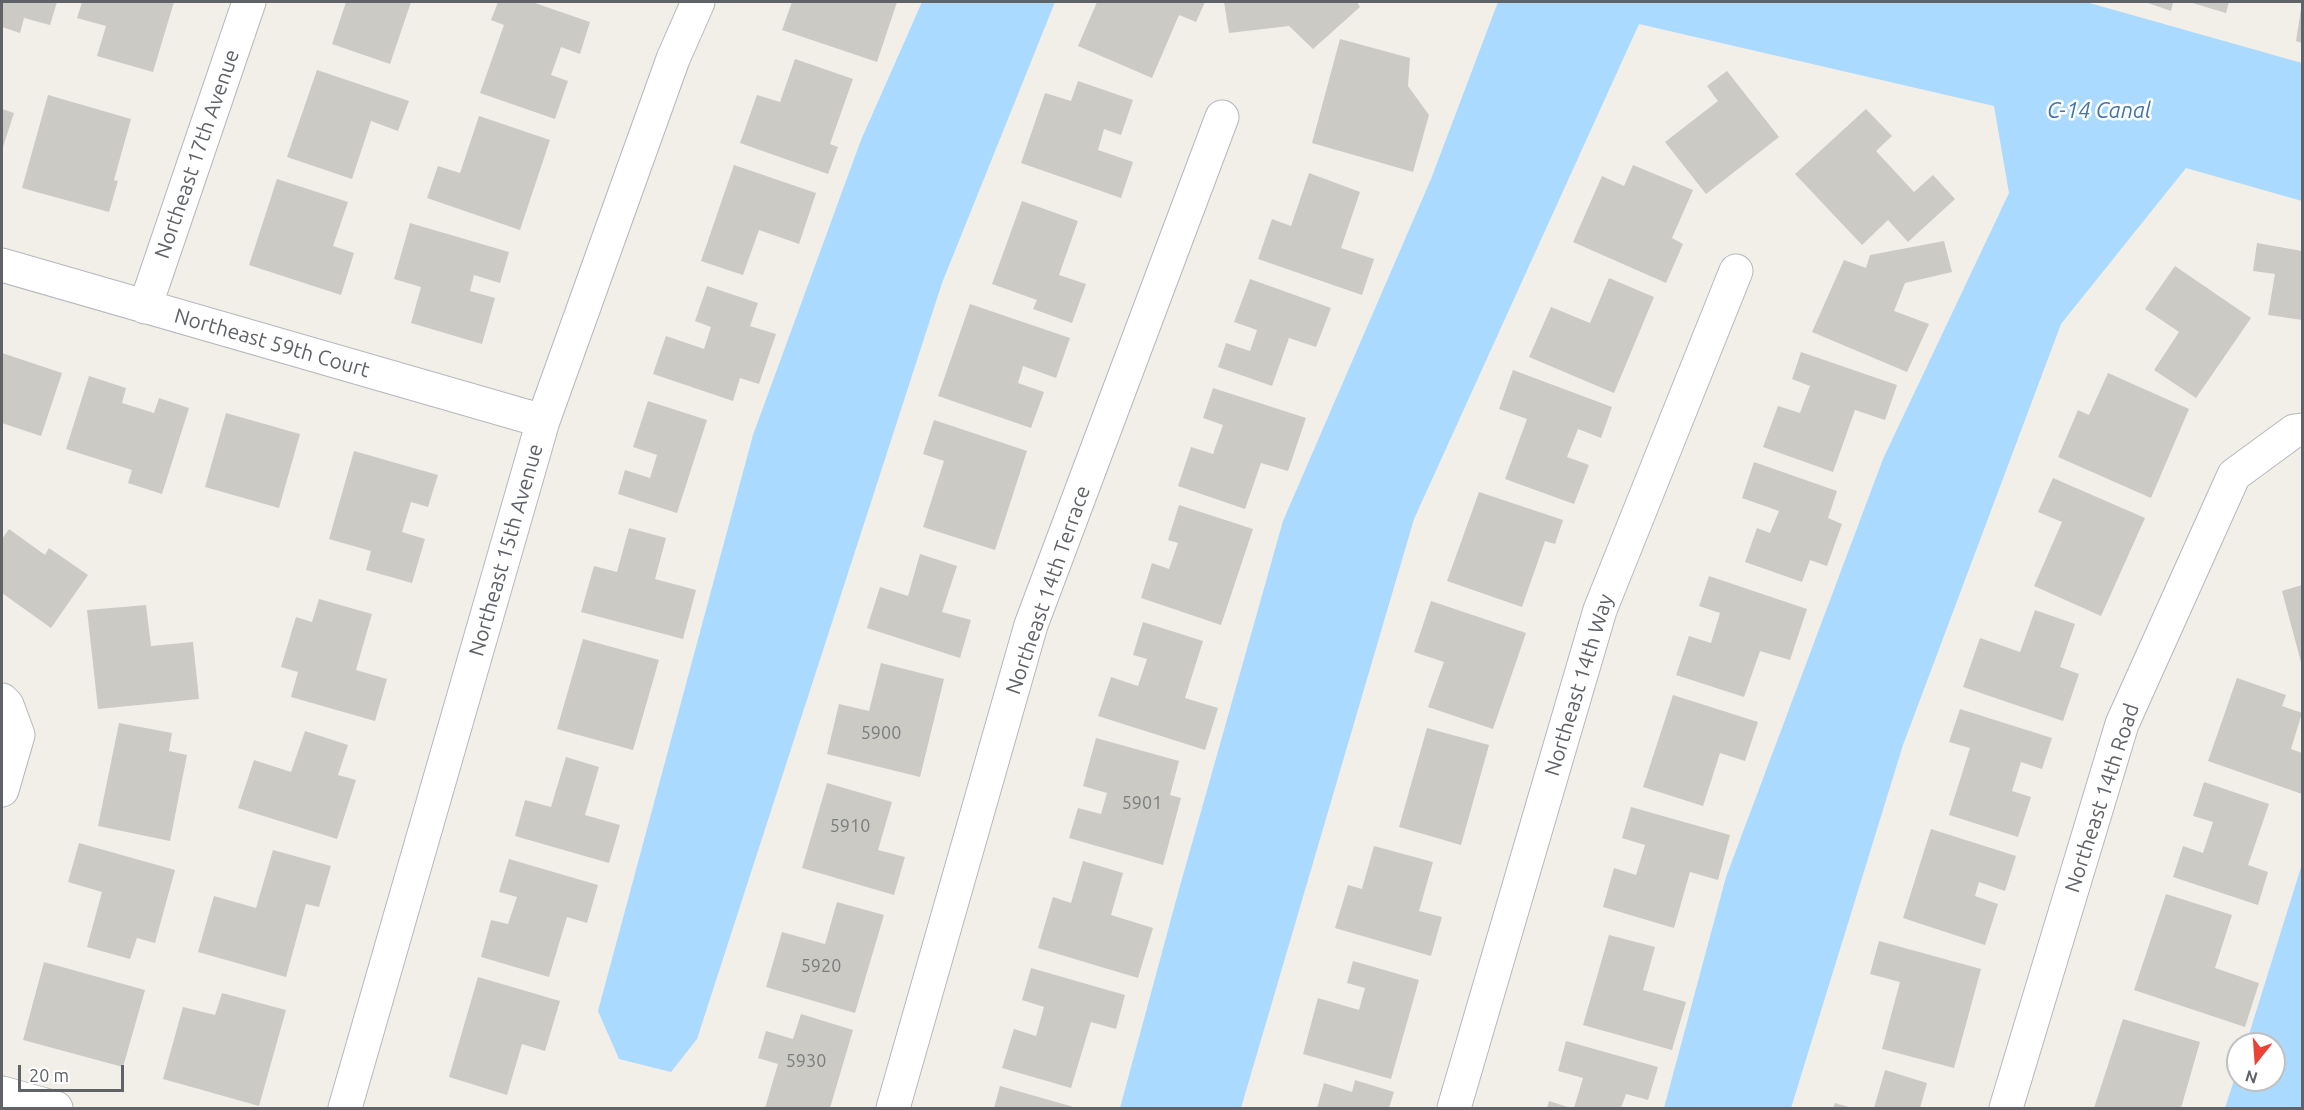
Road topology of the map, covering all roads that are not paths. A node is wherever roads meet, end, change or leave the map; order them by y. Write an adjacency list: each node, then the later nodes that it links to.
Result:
1 (249, 2): 6 (street, Northeast 17th Avenue)
2 (698, 2): 7 (street, Northeast 15th Avenue)
3 (1222, 117): 14 (street, Northeast 14th Terrace)
4 (2, 265): 6 (street, Northeast 59th Court)
5 (1736, 272): 15 (street, Northeast 14th Way)
6 (145, 307): 7 (street, Northeast 59th Court)
7 (543, 421): 13 (street, Northeast 15th Avenue)
8 (2302, 430): 16 (street, Northeast 14th Road)
9 (4, 702): 10 (street)
10 (2, 790)
11 (2, 1093): 12 (street)
12 (56, 1108)
13 (345, 1108)
14 (893, 1108)
15 (1454, 1108)
16 (2006, 1108)

